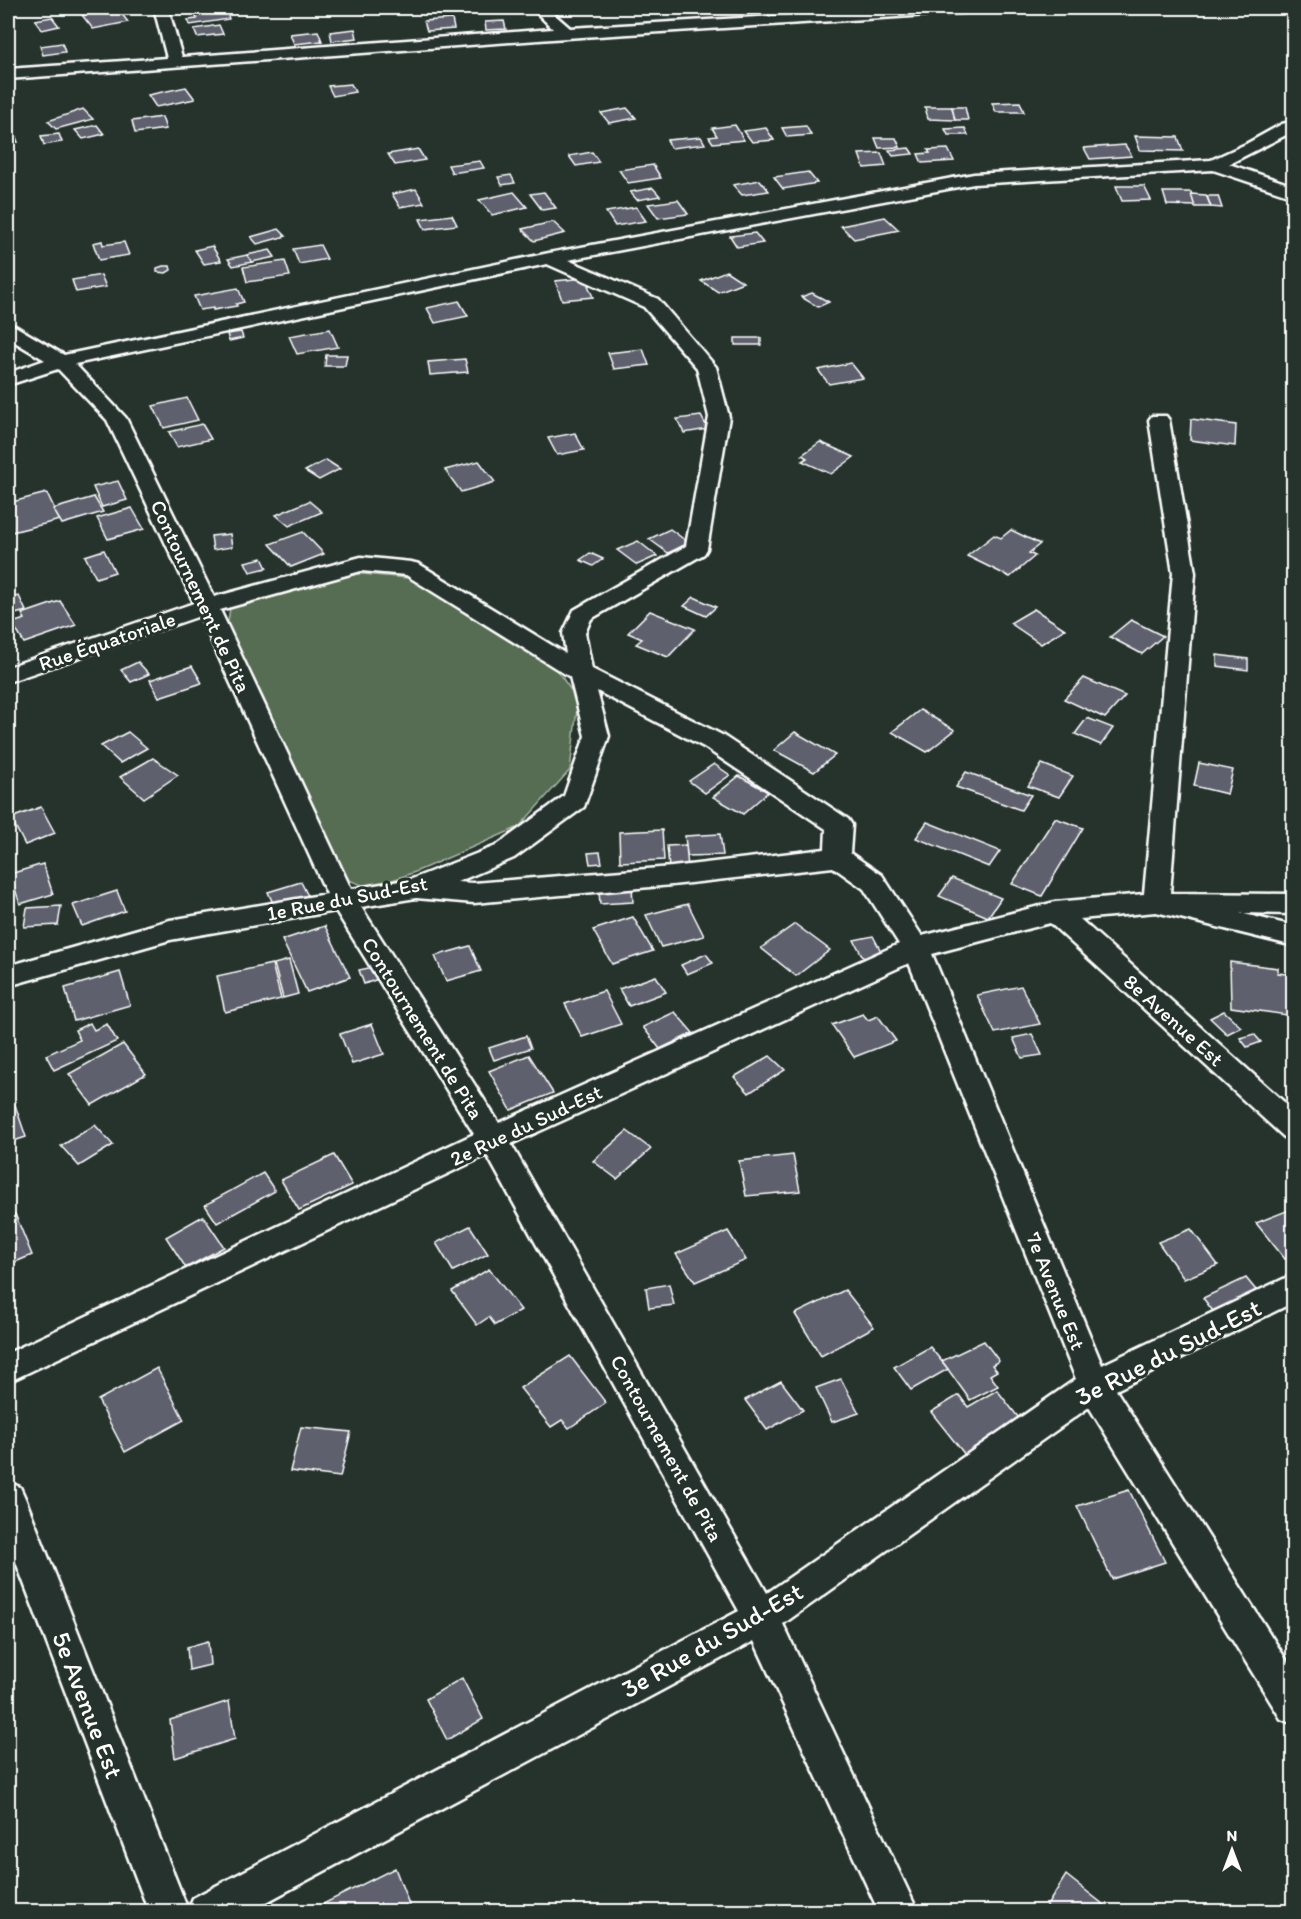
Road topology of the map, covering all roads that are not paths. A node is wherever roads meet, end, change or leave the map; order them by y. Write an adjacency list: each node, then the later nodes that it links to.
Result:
1 (160, 8): 6 (street)
2 (538, 8): 5 (street)
3 (951, 8): 4 (street); 5 (street)
4 (975, 8)
5 (566, 33): 6 (street)
6 (176, 62): 7 (street)
7 (8, 74)
8 (1293, 126): 9 (street)
9 (1214, 165): 10 (street); 11 (street)
10 (1293, 192)
11 (549, 258): 13 (street); 17 (street, 1e Rue du Sud-Est)
12 (8, 330): 13 (street, Contournement de Pita)
13 (61, 361): 14 (street); 16 (street, Contournement de Pita)
14 (8, 379)
15 (1159, 420): 22 (street)
16 (207, 606): 17 (street, Rue Équatoriale); 18 (street, Rue Équatoriale); 21 (street, Contournement de Pita)
17 (580, 673): 19 (street, Rue Équatoriale); 20 (street, 1e Rue du Sud-Est)
18 (8, 675)
19 (837, 857): 20 (street); 26 (street, 7e Avenue Est)
20 (416, 888): 21 (street, 1e Rue du Sud-Est)
21 (344, 902): 27 (street, 1e Rue du Sud-Est); 29 (street, Contournement de Pita)
22 (1156, 902): 23 (street); 24 (street, 2e Rue du Sud-Est); 25 (street)
23 (1293, 904)
24 (1055, 912): 26 (street, 2e Rue du Sud-Est); 28 (street, 8e Avenue Est)
25 (1293, 936)
26 (916, 948): 29 (street, 2e Rue du Sud-Est); 32 (street, 7e Avenue Est)
27 (8, 976)
28 (1293, 1129)
29 (493, 1139): 31 (street, 2e Rue du Sud-Est); 34 (street, Contournement de Pita)
30 (1293, 1287): 32 (street, 3e Rue du Sud-Est)
31 (8, 1368)
32 (1094, 1385): 34 (street, 3e Rue du Sud-Est); 35 (street, 7e Avenue Est)
33 (8, 1498): 36 (street, 5e Avenue Est)
34 (762, 1618): 37 (street, 3e Rue du Sud-Est); 38 (street, Contournement de Pita)
35 (1293, 1706)
36 (169, 1911)
37 (207, 1911)
38 (899, 1911)

